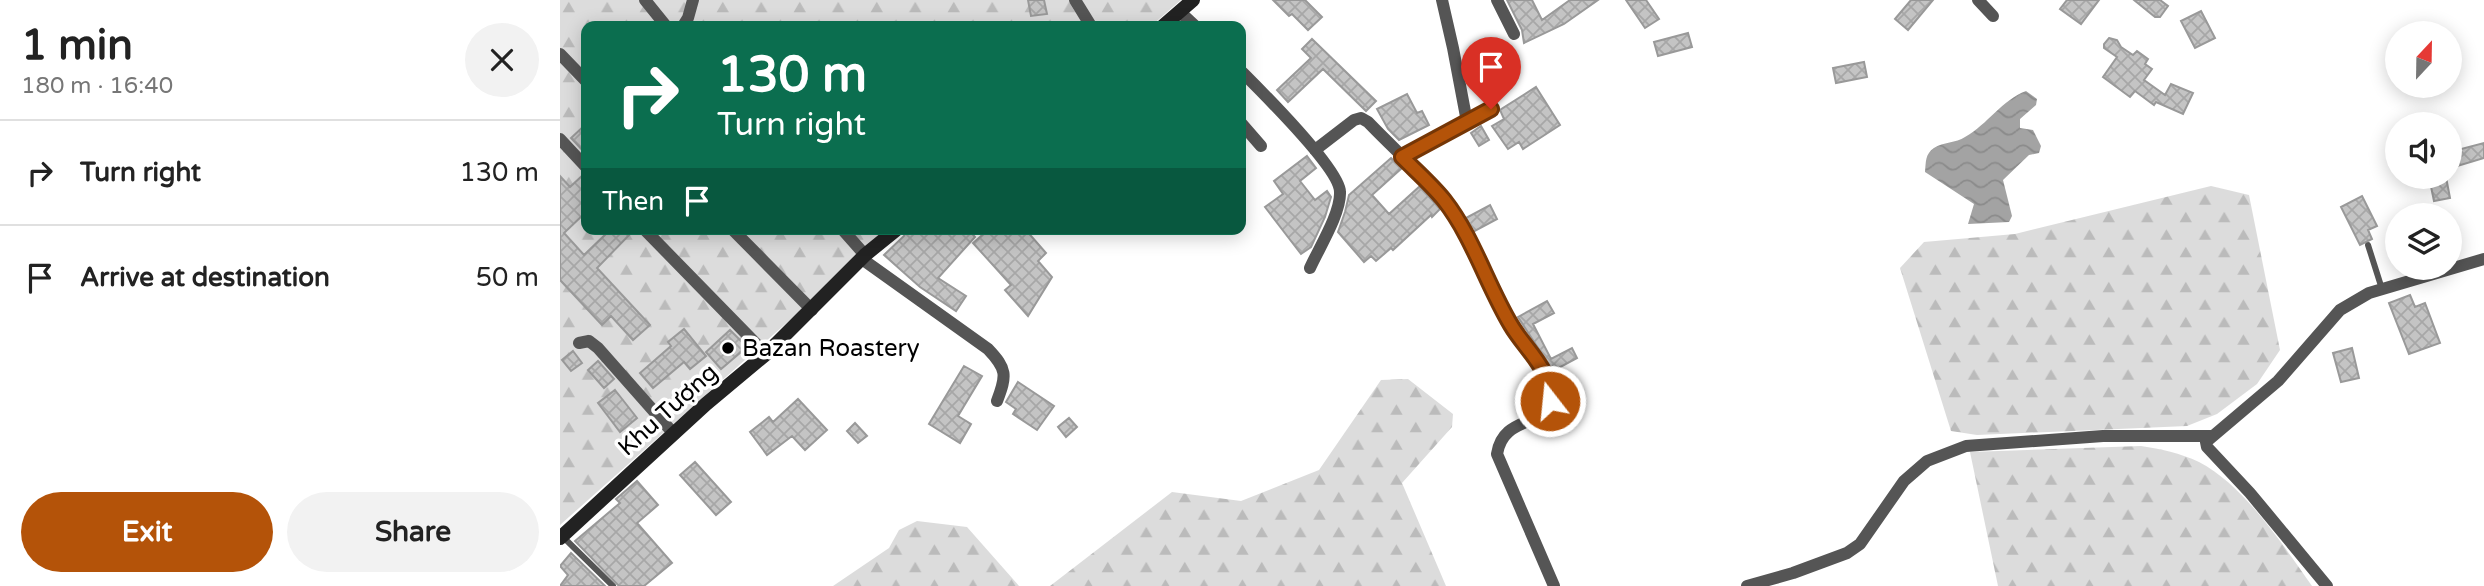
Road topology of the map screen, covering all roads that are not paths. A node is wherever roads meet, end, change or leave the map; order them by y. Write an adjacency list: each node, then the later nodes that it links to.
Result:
1 (645, 0): 10 (street)
2 (693, 0): 11 (street)
3 (1075, 0): 12 (street)
4 (1193, 0): 8 (street)
5 (1442, 0): 20 (street)
6 (1497, 0): 15 (street)
7 (1978, 0): 9 (street)
8 (1180, 12): 13 (street); 14 (street)
9 (1993, 16)
10 (662, 21)
11 (686, 21)
12 (1088, 21)
13 (1169, 21)
14 (1190, 21)
15 (1514, 34)
16 (560, 54): 17 (street)
17 (581, 76)
18 (1246, 76): 24 (street)
19 (1491, 109): 20 (street)
20 (1467, 122): 25 (street)
21 (1246, 129): 23 (street)
22 (560, 139): 26 (street)
23 (1261, 146)
24 (1315, 150): 25 (street); 34 (street)
25 (1402, 157): 44 (street)
26 (581, 162)
27 (650, 235): 38 (street)
28 (738, 235): 36 (street)
29 (847, 235): 32 (street)
30 (891, 235): 32 (street, Khu Tượng)
31 (2368, 245): 35 (lane)
32 (864, 257): 36 (street, Khu Tượng); 39 (street)
33 (2484, 259): 35 (street)
34 (1310, 268)
35 (2382, 289): 41 (street)
36 (812, 310): 38 (street, Khu Tượng)
37 (579, 343): 40 (street)
38 (766, 355): 40 (street, Khu Tượng)
39 (997, 401)
40 (674, 434): 42 (street, Khu Tượng)
41 (2212, 436): 45 (street); 46 (street)
42 (561, 537): 43 (lane)
43 (613, 586)
44 (1554, 586)
45 (1748, 586)
46 (2327, 586)

